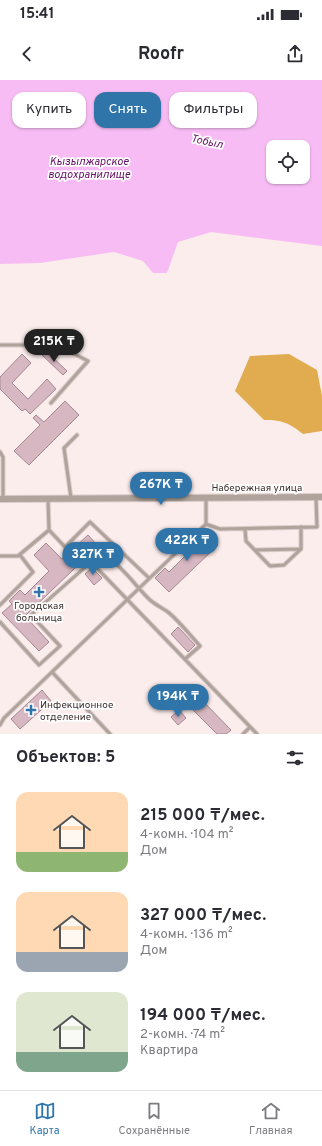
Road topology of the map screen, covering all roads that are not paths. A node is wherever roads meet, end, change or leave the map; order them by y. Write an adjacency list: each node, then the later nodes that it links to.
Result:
1 (0, 345): 2 (lane)
2 (51, 403)
3 (77, 435): 8 (lane)
4 (0, 452): 9 (lane)
5 (206, 497): 6 (street, Набережная улица); 8 (street, Набережная улица); 10 (lane)
6 (319, 497): 11 (lane)
7 (48, 498): 8 (street, Набережная улица); 9 (street, Набережная улица); 13 (lane)
8 (71, 498)
9 (2, 499)
10 (206, 524): 12 (lane); 19 (lane)
11 (301, 527): 12 (lane); 14 (lane)
12 (245, 529): 15 (lane)
13 (49, 530): 16 (lane); 19 (lane)
14 (302, 549): 15 (lane); 15 (lane)
15 (255, 550)
16 (20, 555): 17 (lane); 22 (lane)
17 (0, 556)
18 (90, 562): 20 (lane); 21 (lane); 23 (lane)
19 (149, 578): 20 (lane)
20 (140, 588): 21 (lane); 24 (lane)
21 (128, 600): 24 (lane); 25 (lane)
22 (0, 605)
23 (0, 622)
24 (185, 659): 27 (lane)
25 (52, 672): 26 (lane); 28 (lane)
26 (0, 725)
27 (250, 727): 29 (lane); 30 (lane)
28 (110, 734)
29 (243, 734)
30 (257, 734)

